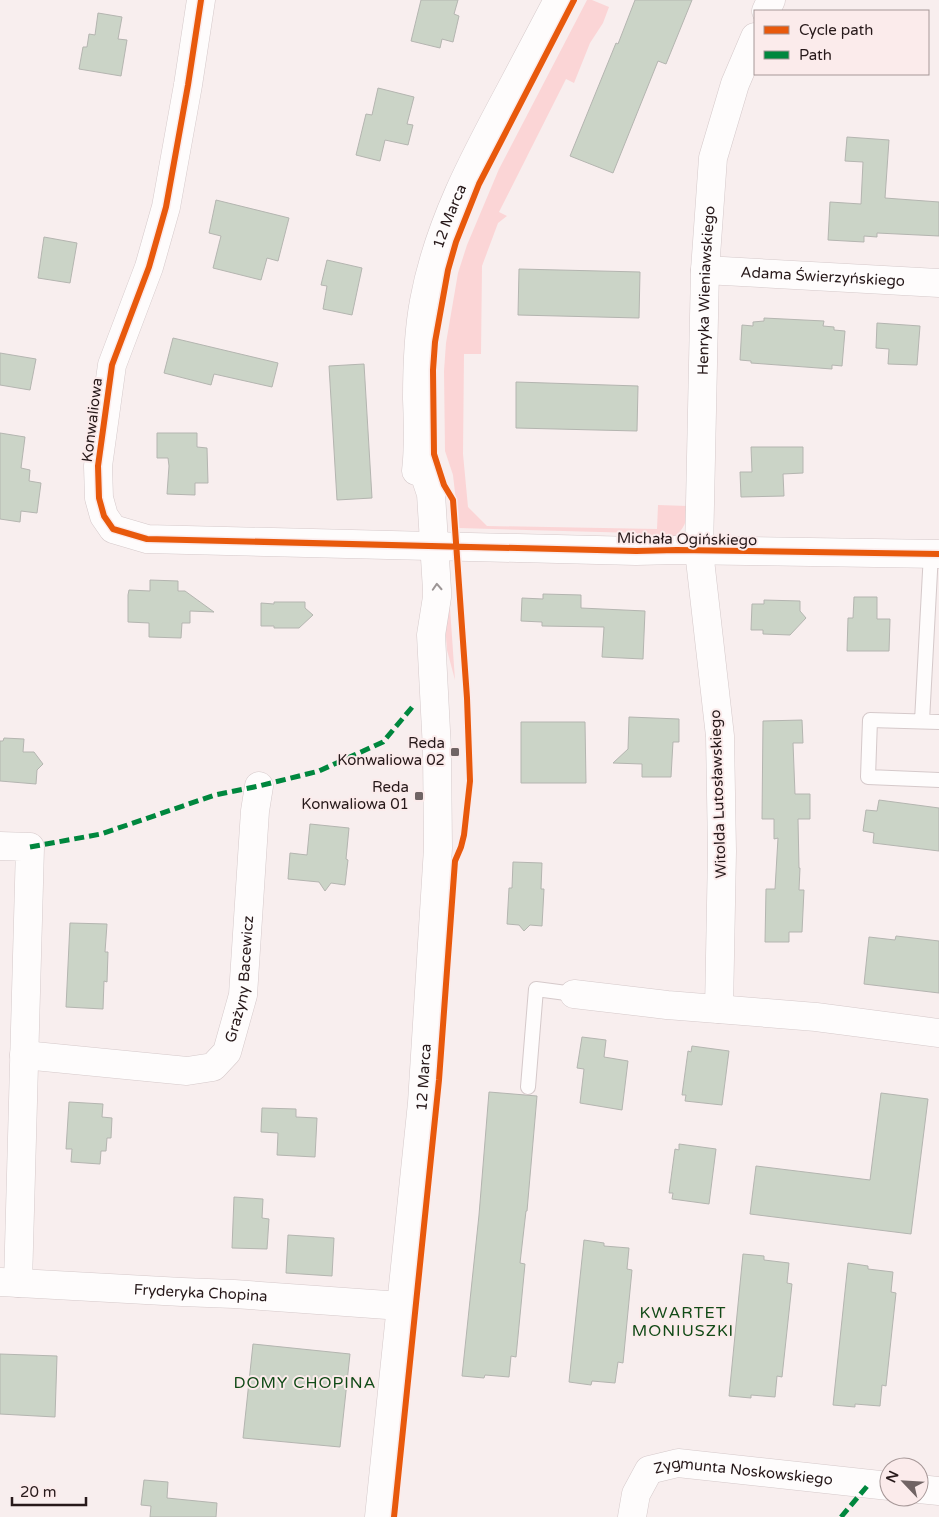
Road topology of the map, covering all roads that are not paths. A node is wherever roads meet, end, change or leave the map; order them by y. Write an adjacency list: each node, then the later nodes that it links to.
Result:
1 (201, 0): 6 (street, Konwaliowa)
2 (558, 0): 6 (street, 12 Marca)
3 (754, 39): 4 (street, Henryka Wieniawskiego)
4 (705, 270): 5 (street, Adama Świerzyńskiego); 7 (street, Henryka Wieniawskiego)
5 (939, 283)
6 (425, 546): 7 (street, Michała Ogińskiego); 20 (street, 12 Marca)
7 (699, 551): 8 (street, Michała Ogińskiego); 15 (street, Witolda Lutosławskiego)
8 (935, 554): 9 (lane)
9 (922, 721): 10 (lane); 11 (lane)
10 (939, 722)
11 (939, 780)
12 (259, 786): 17 (street, Grażyny Bacewicz)
13 (0, 846): 17 (street)
14 (574, 994): 15 (street); 18 (lane)
15 (719, 1009): 16 (street)
16 (939, 1033)
17 (24, 1055): 19 (street)
18 (528, 1087)
19 (9, 1282): 20 (street, Fryderyka Chopina)
20 (401, 1306): 22 (street, 12 Marca)
21 (879, 1485): 23 (street, Zygmunta Noskowskiego)
22 (379, 1517)
23 (632, 1517)

